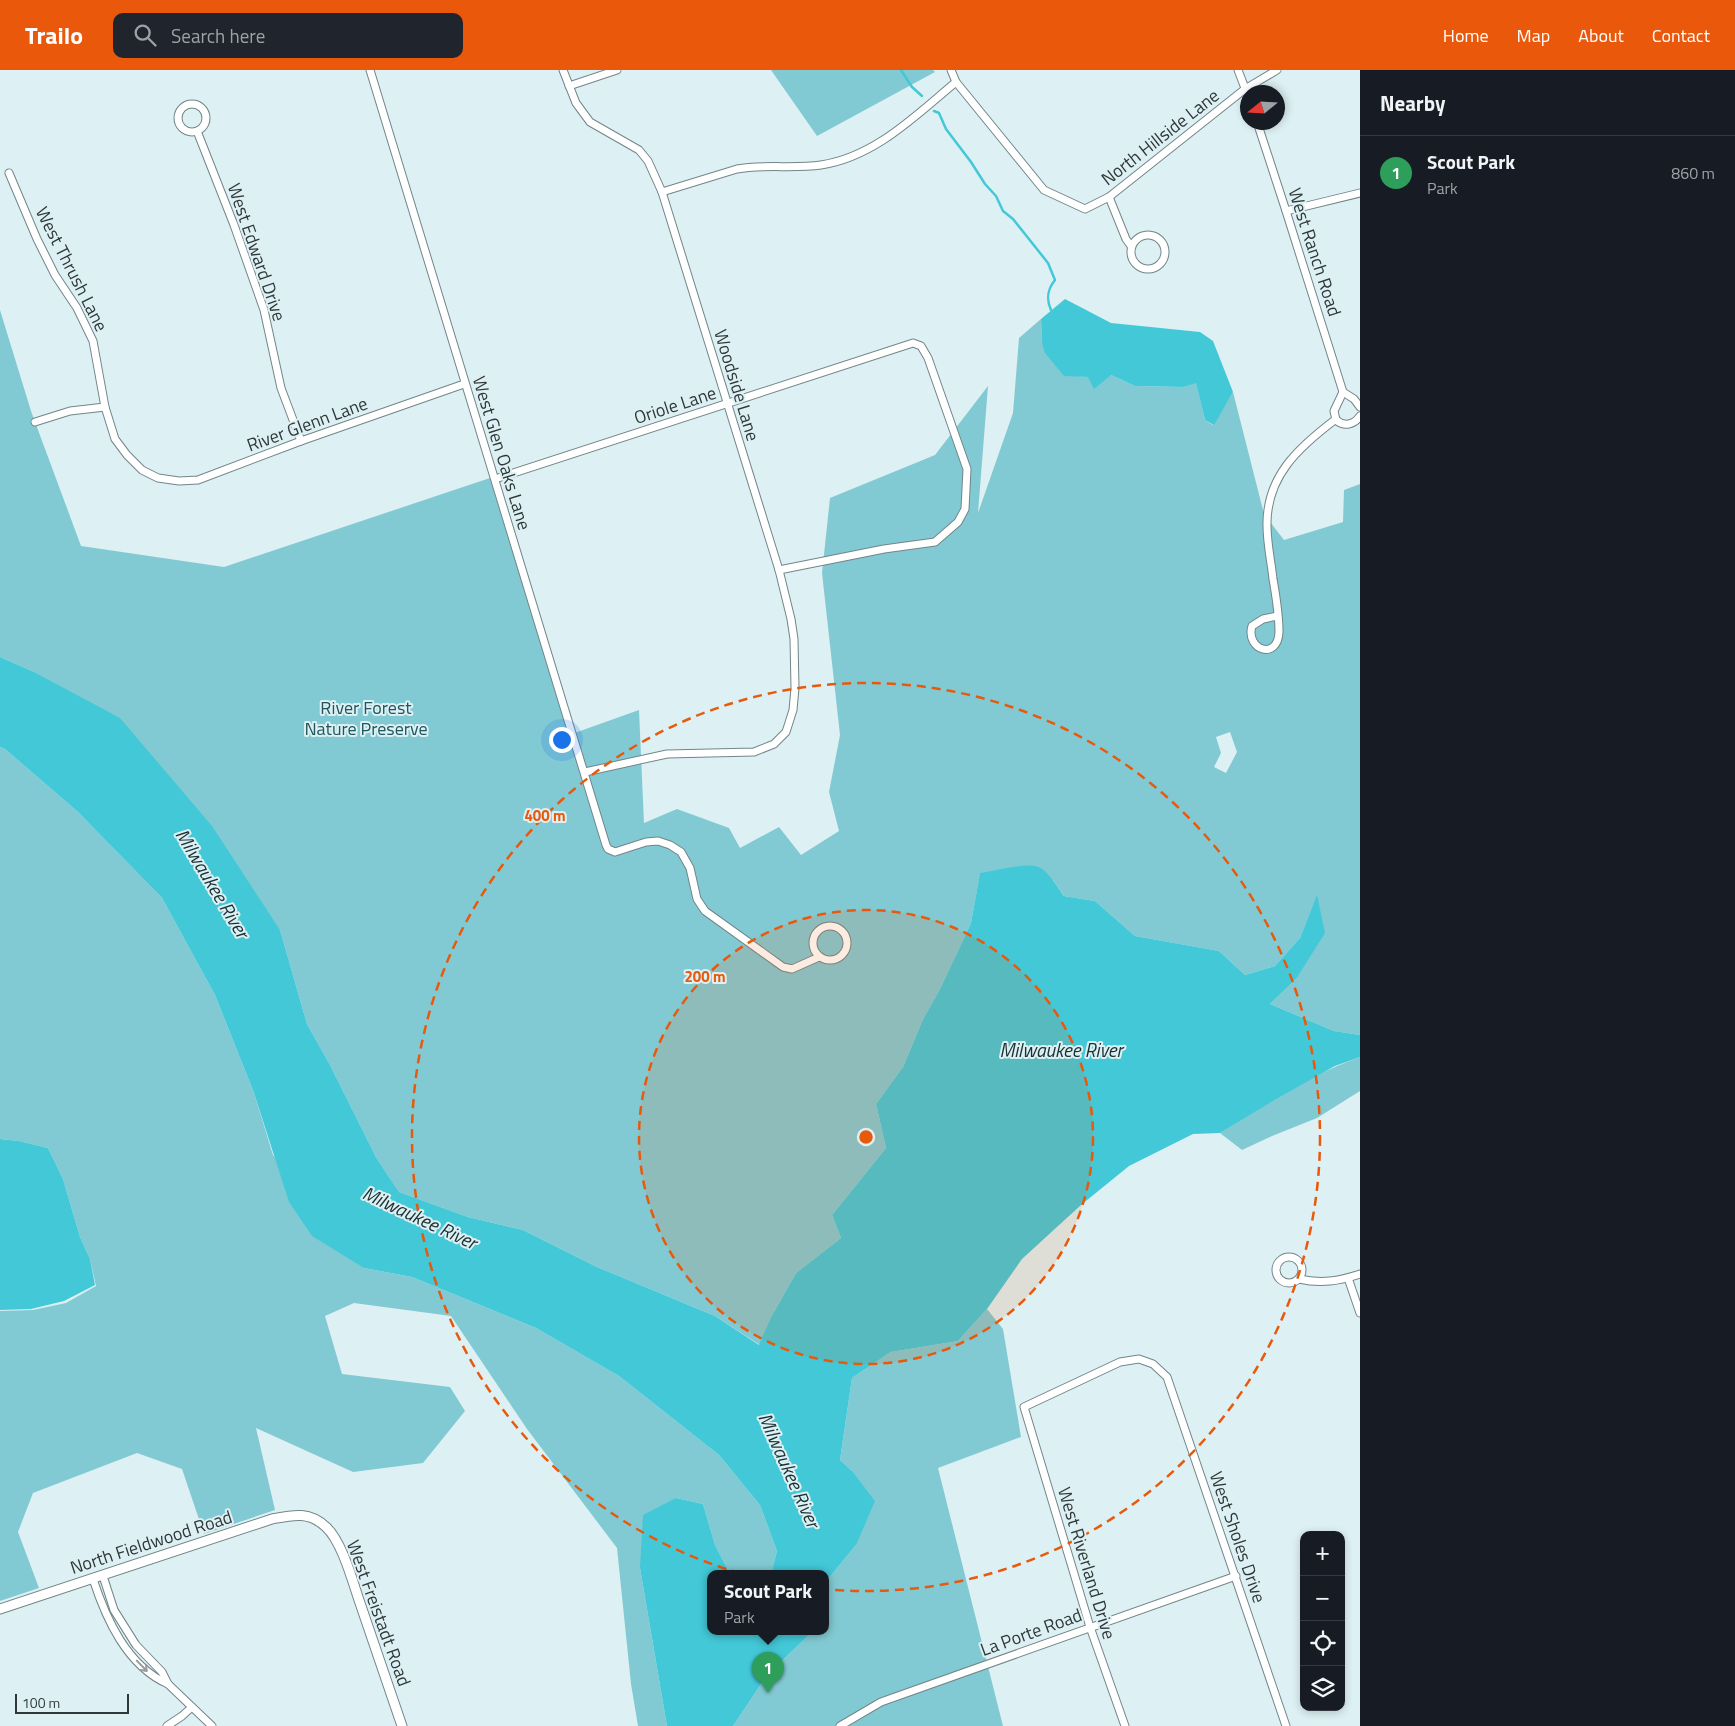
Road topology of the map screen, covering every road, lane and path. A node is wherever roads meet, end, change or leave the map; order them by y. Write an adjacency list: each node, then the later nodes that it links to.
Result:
1 (370, 70): 20 (street, West Glen Oaks Lane)
2 (563, 70): 10 (street, Woodside Lane)
3 (617, 70): 10 (street)
4 (951, 70): 7 (street)
5 (1238, 70): 8 (street)
6 (1277, 70): 9 (street, North Hillside Lane)
7 (956, 82): 15 (street); 17 (street, North Hillside Lane)
8 (1243, 85)
9 (1256, 85)
10 (569, 86): 15 (street, Woodside Lane)
11 (1240, 97): 17 (street, North Hillside Lane)
12 (1259, 130): 18 (street, West Ranch Road)
13 (197, 131): 13 (street); 28 (street, West Edward Drive)
14 (9, 173): 23 (street, West Thrush Lane)
15 (662, 192): 22 (street, Woodside Lane)
16 (1360, 193): 18 (street)
17 (1109, 197): 19 (street)
18 (1286, 211): 21 (street, West Ranch Road)
19 (1132, 246): 19 (street)
20 (464, 384): 28 (street, River Glenn Lane); 30 (street, West Glen Oaks Lane)
21 (1343, 392): 24 (street); 26 (street)
22 (727, 404): 30 (street, Oriole Lane); 31 (street, Woodside Lane); 31 (street, Oriole Lane)
23 (105, 407): 27 (street); 29 (street, West Thrush Lane)
24 (1360, 407)
25 (1360, 416): 26 (street)
26 (1336, 419): 32 (street)
27 (35, 422)
28 (301, 441): 29 (street, River Glenn Lane)
29 (158, 478)
30 (495, 479): 33 (street, West Glen Oaks Lane)
31 (779, 570): 33 (street, Woodside Lane)
32 (1277, 616): 32 (street)
33 (585, 772): 34 (street, West Glen Oaks Lane)
34 (819, 957): 34 (street)
35 (1360, 1274): 36 (street)
36 (1348, 1278): 37 (street); 38 (street)
37 (1298, 1279)
38 (1360, 1313)
39 (1024, 1407): 42 (street, West Sholes Drive); 47 (street, West Riverland Drive)
40 (314, 1519): 41 (street, North Fieldwood Road); 54 (street, West Freistadt Road)
41 (103, 1576): 43 (street, North Fieldwood Road); 45 (street)
42 (1236, 1576): 47 (street, La Porte Road); 57 (street, West Sholes Drive)
43 (92, 1579): 44 (street, North Fieldwood Road); 46 (street)
44 (0, 1609)
45 (114, 1610): 46 (street); 48 (street)
46 (106, 1614): 49 (street)
47 (1090, 1626): 55 (street, La Porte Road); 56 (street, West Riverland Drive)
48 (136, 1645): 49 (street); 50 (street)
49 (129, 1651): 50 (street, one-way to 50)
50 (168, 1684): 51 (street)
51 (192, 1707): 52 (street); 53 (street)
52 (167, 1726)
53 (212, 1726)
54 (402, 1726)
55 (840, 1726)
56 (1125, 1726)
57 (1286, 1726)

